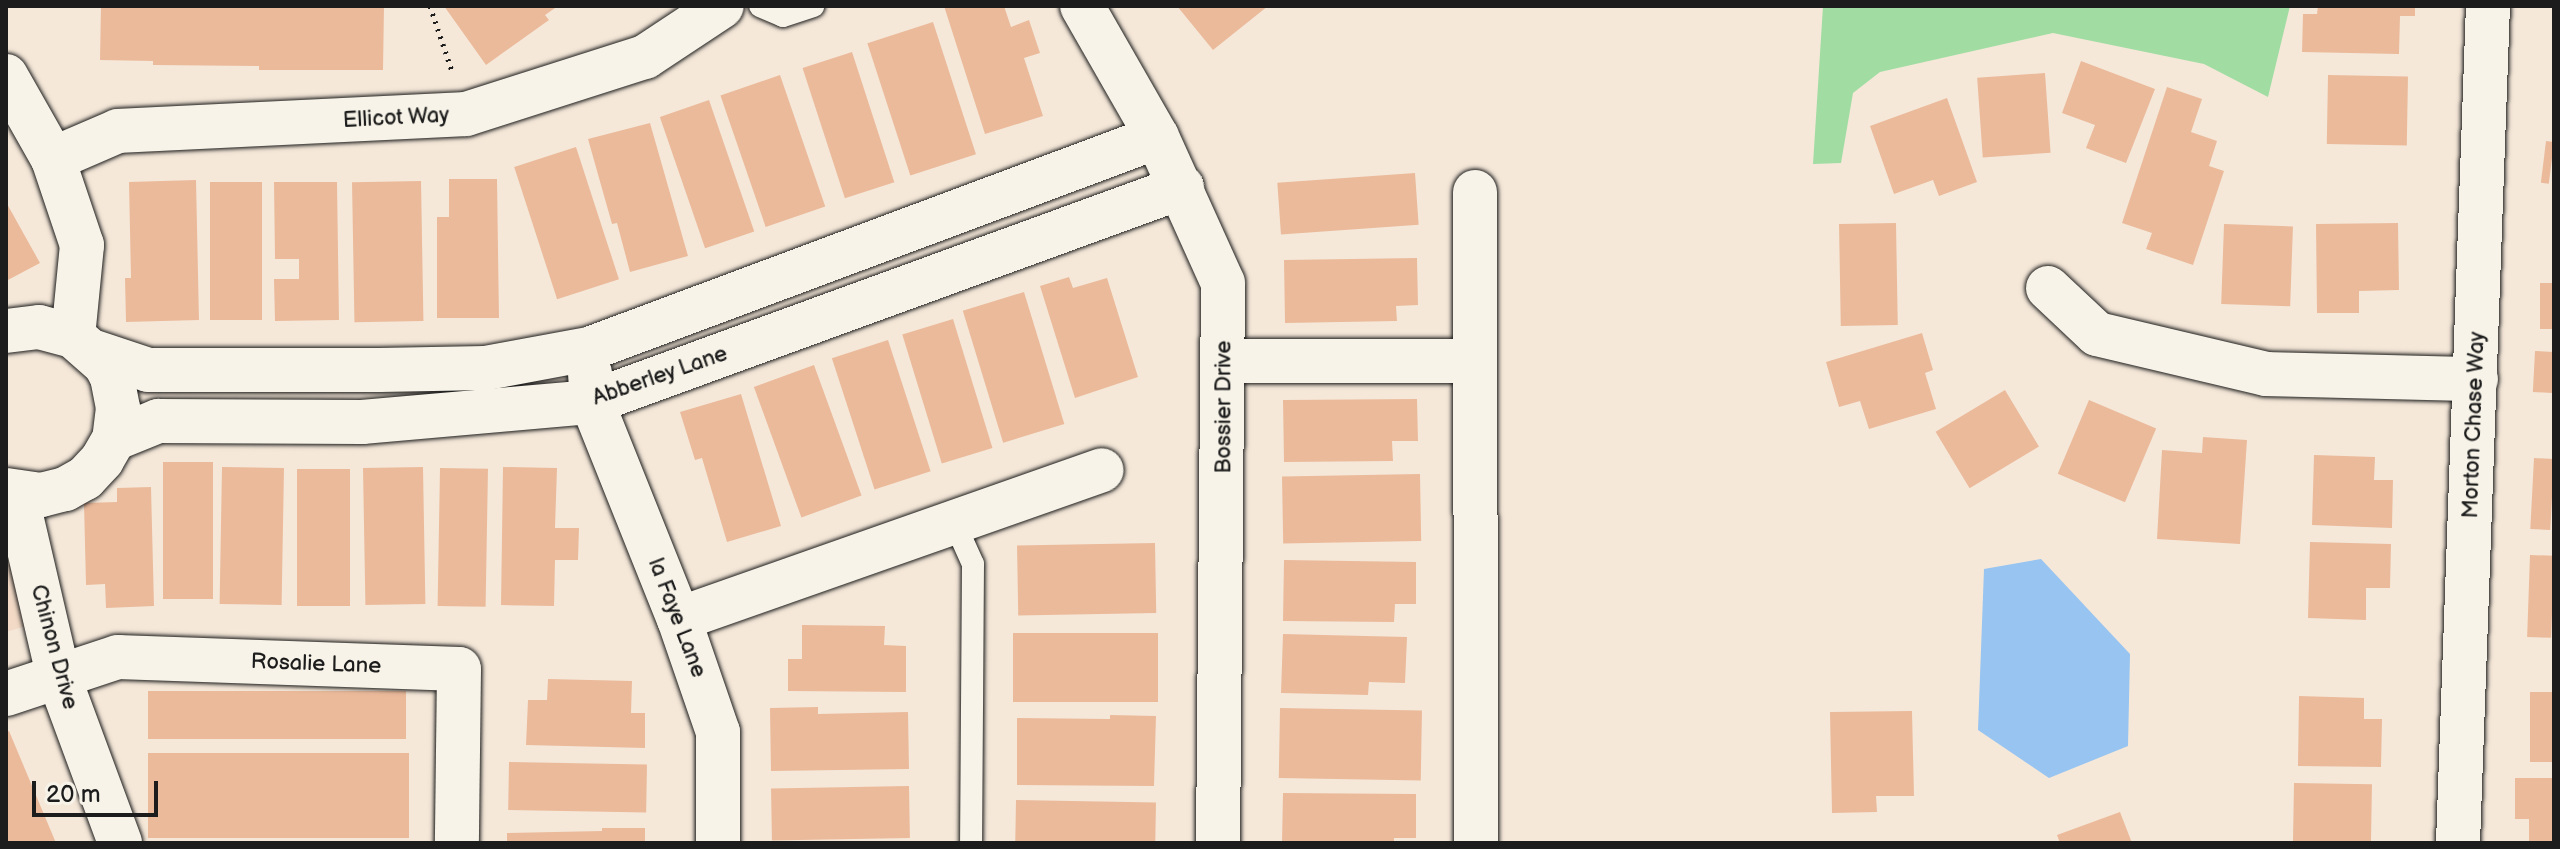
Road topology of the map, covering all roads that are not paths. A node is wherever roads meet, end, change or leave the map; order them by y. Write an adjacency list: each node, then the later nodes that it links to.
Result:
1 (722, 6): 8 (street, Ellicot Way)
2 (760, 6): 3 (lane)
3 (813, 6)
4 (1082, 6): 7 (street, Bossier Drive)
5 (2488, 6): 17 (street, Morton Chase Way)
6 (6, 76): 8 (street)
7 (1157, 137): 9 (street, Bossier Drive); 14 (street)
8 (53, 159): 13 (street)
9 (1182, 187): 15 (street, Bossier Drive); 18 (street, Abberley Lane)
10 (1475, 192): 16 (street)
11 (2048, 288): 17 (street)
12 (6, 331): 13 (street)
13 (84, 344): 14 (street); 19 (street)
14 (589, 349): 18 (street, la Faye Lane)
15 (1225, 361): 16 (street); 30 (street, Bossier Drive)
16 (1474, 361): 31 (street)
17 (2476, 379): 32 (street, Morton Chase Way)
18 (592, 402): 19 (street, Abberley Lane); 23 (street, la Faye Lane)
19 (114, 439): 21 (street)
20 (1102, 470): 22 (street)
21 (11, 492): 24 (street, Chinon Drive)
22 (955, 524): 23 (street); 29 (lane)
23 (679, 619): 28 (street, la Faye Lane)
24 (58, 675): 25 (street, Rosalie Lane); 26 (street, Chinon Drive); 27 (street, Rosalie Lane)
25 (6, 694)
26 (120, 843)
27 (457, 843)
28 (718, 843)
29 (971, 843)
30 (1218, 843)
31 (1476, 843)
32 (2458, 843)

